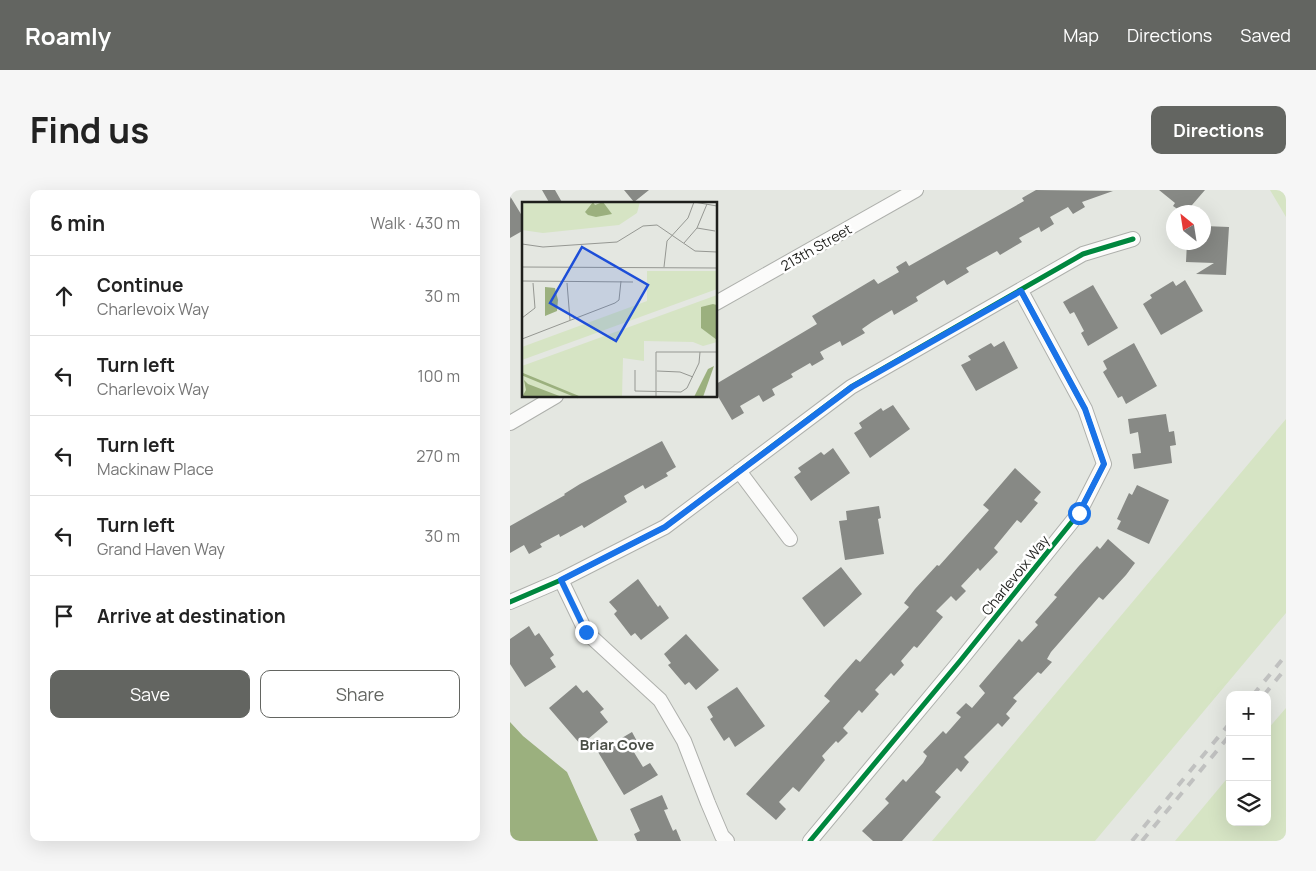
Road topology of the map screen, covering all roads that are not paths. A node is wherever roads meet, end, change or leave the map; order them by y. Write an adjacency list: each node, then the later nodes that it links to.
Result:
1 (916, 190): 4 (street, 213th Street)
2 (1133, 239): 3 (street)
3 (1021, 291): 7 (street); 12 (street, Charlevoix Way)
4 (718, 302)
5 (553, 398): 6 (street)
6 (510, 423)
7 (739, 471): 8 (street); 9 (street)
8 (790, 539)
9 (561, 580): 10 (street); 11 (street)
10 (510, 602)
11 (727, 841)
12 (810, 841)

